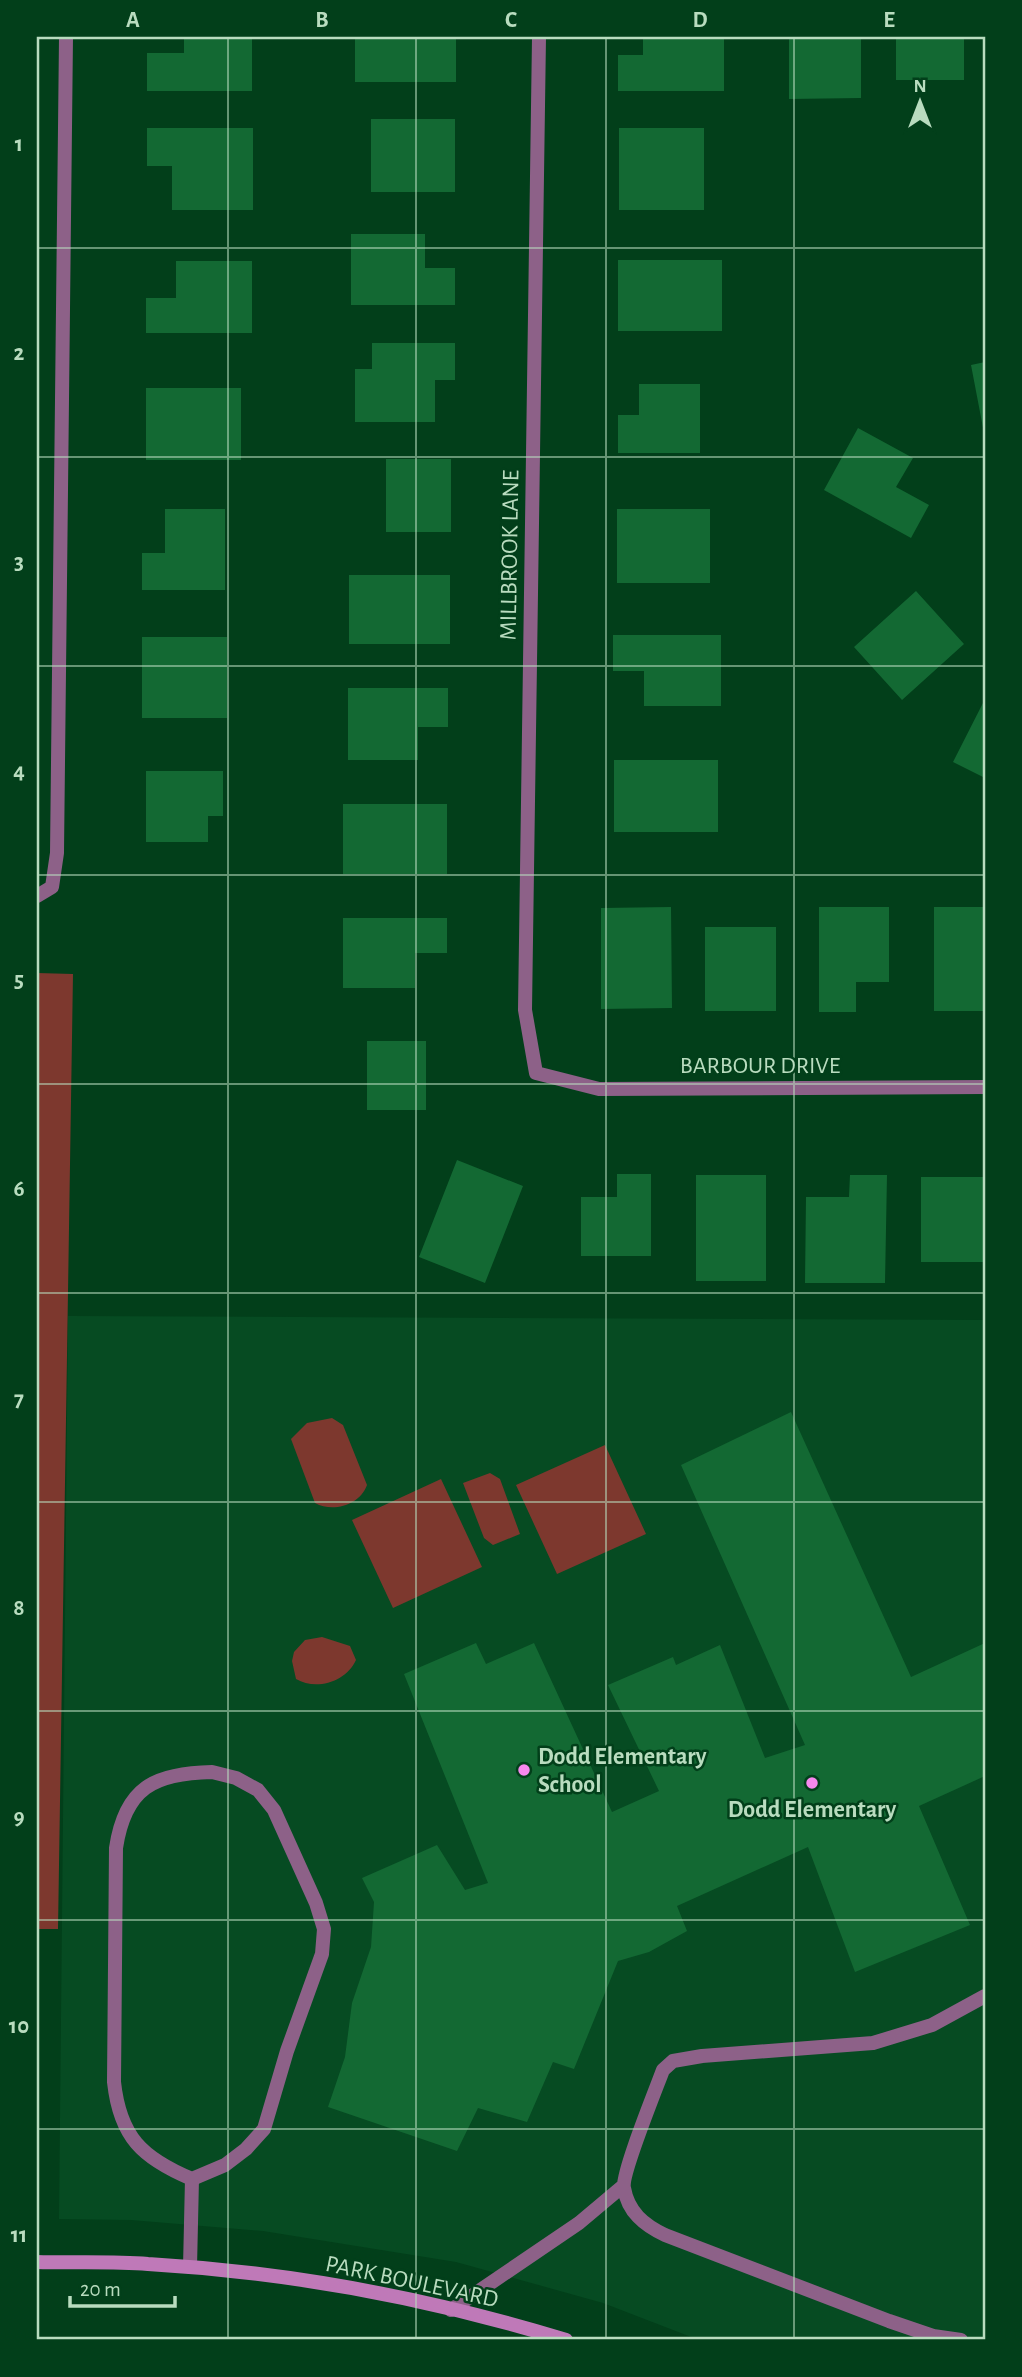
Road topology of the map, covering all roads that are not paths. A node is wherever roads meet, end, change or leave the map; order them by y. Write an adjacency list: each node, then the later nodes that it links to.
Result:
1 (66, 37): 3 (street)
2 (539, 37): 4 (street, MILLBROOK LANE)
3 (37, 896)
4 (536, 1073): 5 (street, BARBOUR DRIVE)
5 (985, 1087)
6 (985, 1996): 8 (street)
7 (192, 2179): 7 (street); 10 (street)
8 (623, 2186): 11 (street); 13 (street)
9 (37, 2262): 10 (main road, PARK BOULEVARD)
10 (191, 2267): 11 (main road, PARK BOULEVARD)
11 (452, 2310): 12 (main road, PARK BOULEVARD)
12 (566, 2340)
13 (961, 2340)

